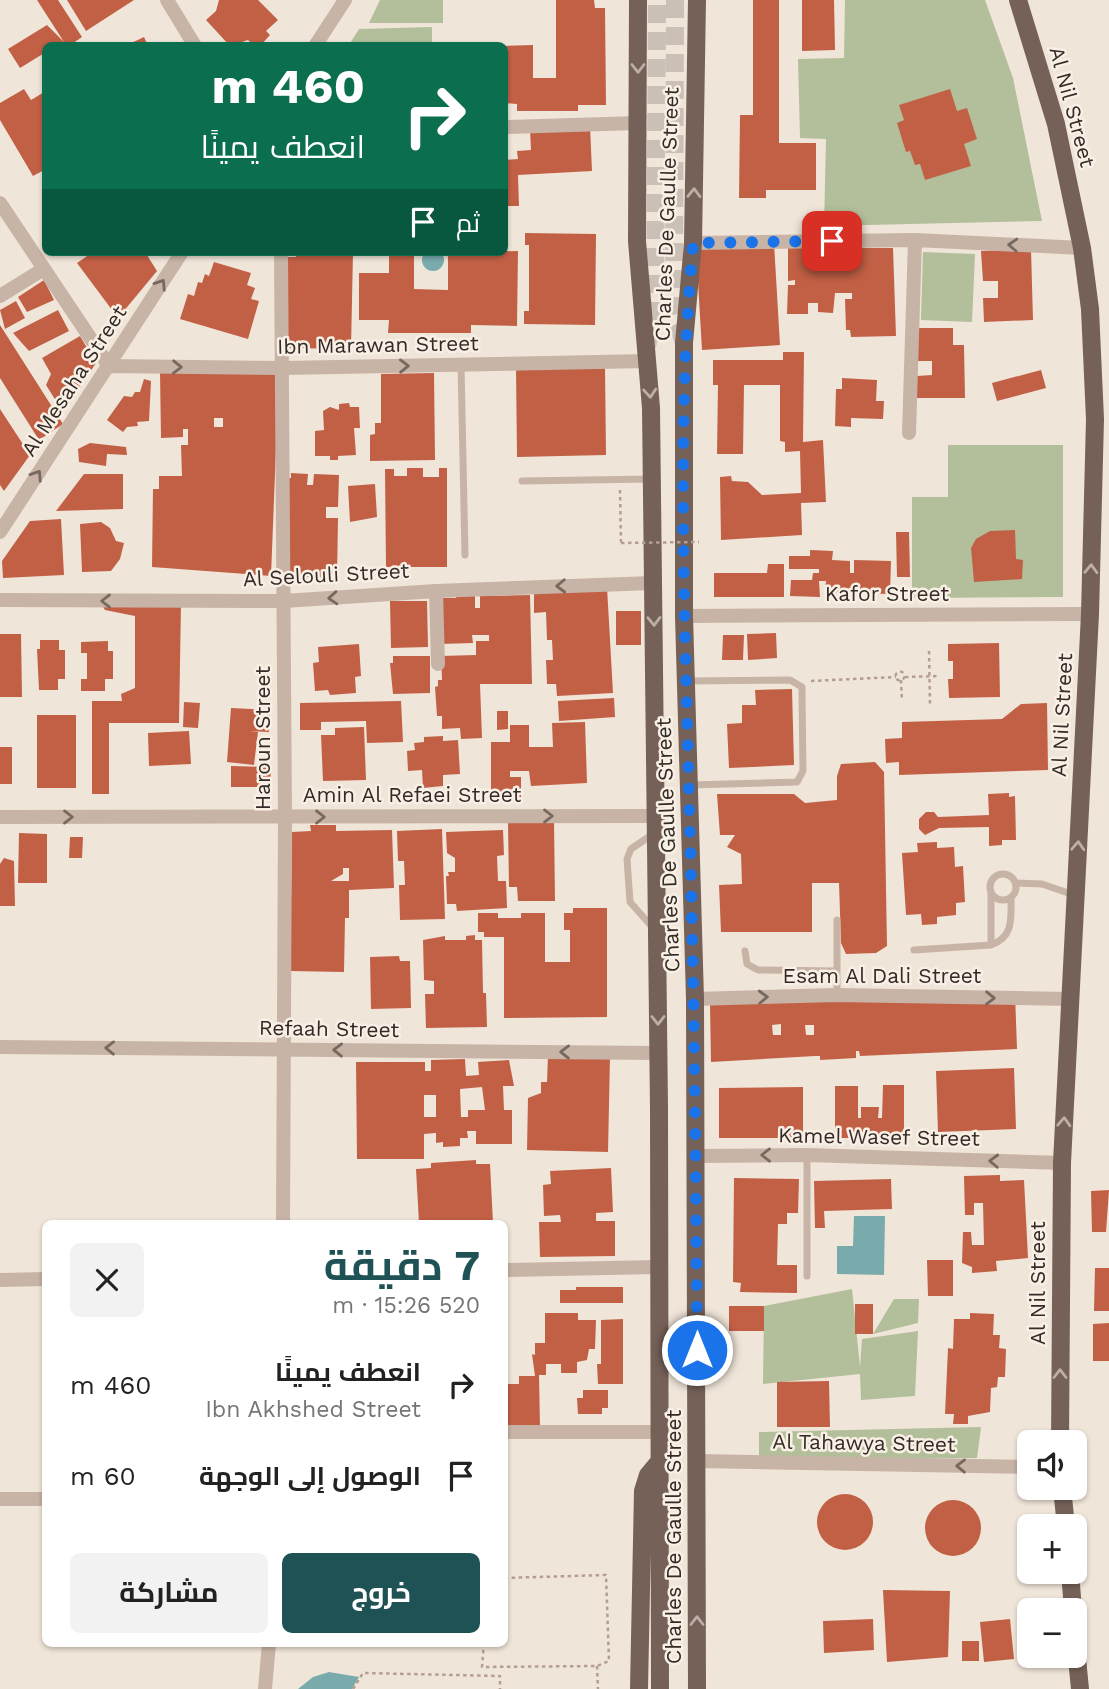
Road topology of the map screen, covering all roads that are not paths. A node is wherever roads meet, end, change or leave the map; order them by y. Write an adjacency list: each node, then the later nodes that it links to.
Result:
1 (167, 0): 6 (street)
2 (345, 0): 7 (street)
3 (638, 0): 8 (main road, Charles De Gaulle Street, one-way to 8)
4 (696, 0): 12 (main road, Charles De Gaulle Street, one-way to 4)
5 (1018, 0): 13 (main road, Al Nil Street)
6 (193, 42)
7 (318, 42)
8 (638, 123): 9 (street); 18 (main road, Charles De Gaulle Street)
9 (508, 127)
10 (0, 202): 16 (street)
11 (915, 240): 12 (street); 13 (street, one-way to 11); 22 (street)
12 (693, 243): 32 (main road, Charles De Gaulle Street)
13 (1082, 248): 31 (main road, Al Nil Street, one-way to 13)
14 (179, 256): 20 (street, Al Mesaha Street, one-way to 14)
15 (281, 256): 21 (street, Haroun Street)
16 (42, 270): 17 (street); 20 (street)
17 (0, 296)
18 (648, 361): 19 (street, Ibn Marawan Street); 23 (main road, Charles De Gaulle Street, one-way to 23)
19 (461, 365): 21 (street, Ibn Marawan Street, one-way to 19); 26 (lane)
20 (109, 366): 21 (street, Ibn Marawan Street, one-way to 21); 25 (street, Al Mesaha Street, one-way to 20)
21 (283, 368): 30 (street, Haroun Street)
22 (909, 433)
23 (652, 479): 24 (lane); 27 (main road, Charles De Gaulle Street)
24 (522, 481)
25 (0, 532)
26 (466, 555)
27 (653, 583): 28 (street, Al Selouli Street, one-way to 28); 38 (main road, Charles De Gaulle Street, one-way to 38)
28 (436, 591): 30 (street, Al Selouli Street, one-way to 30); 33 (street)
29 (0, 600): 30 (street, Al Selouli Street, one-way to 29)
30 (284, 601): 37 (street, Haroun Street)
31 (1090, 614): 32 (street, Kafor Street); 41 (main road, Al Nil Street, one-way to 31)
32 (684, 616): 34 (main road, Charles De Gaulle Street)
33 (438, 664)
34 (686, 681): 35 (main road, Charles De Gaulle Street); 35 (lane)
35 (689, 785): 50 (main road, Charles De Gaulle Street)
36 (0, 817): 37 (street, Amin Al Refaei Street, one-way to 37)
37 (285, 817): 38 (street, Amin Al Refaei Street, one-way to 38); 53 (street, Haroun Street)
38 (657, 824): 44 (main road, Charles De Gaulle Street); 44 (lane)
39 (1016, 883): 40 (lane); 41 (lane); 42 (lane)
40 (992, 892): 42 (lane); 45 (lane)
41 (1075, 895): 51 (main road, Al Nil Street)
42 (1011, 897): 45 (lane)
43 (837, 920): 48 (lane)
44 (657, 936): 54 (main road, Charles De Gaulle Street, one-way to 54)
45 (991, 945): 46 (lane)
46 (914, 950)
47 (745, 951): 48 (lane)
48 (837, 971): 49 (lane)
49 (837, 995): 50 (street, Esam Al Dali Street, one-way to 49); 51 (street, Esam Al Dali Street, one-way to 51)
50 (695, 999): 56 (main road, Charles De Gaulle Street)
51 (1069, 999): 57 (main road, Al Nil Street, one-way to 51)
52 (0, 1047): 53 (street, Refaah Street, one-way to 52)
53 (285, 1050): 54 (street, Refaah Street, one-way to 53); 58 (street, Haroun Street)
54 (658, 1053): 59 (main road, Charles De Gaulle Street)
55 (807, 1155): 56 (street, Kamel Wasef Street, one-way to 56); 57 (street, Kamel Wasef Street, one-way to 55); 61 (lane)
56 (696, 1156): 67 (main road, Charles De Gaulle Street)
57 (1062, 1163): 64 (main road, Al Nil Street, one-way to 57)
58 (283, 1220)
59 (658, 1267): 60 (street); 66 (main road, Charles De Gaulle Street)
60 (508, 1270)
61 (807, 1276)
62 (42, 1279): 63 (street)
63 (0, 1280)
64 (1060, 1430)
65 (508, 1432): 66 (street)
66 (659, 1432): 68 (main road, Charles De Gaulle Street)
67 (698, 1461): 69 (street, Al Tahawya Street, one-way to 67); 77 (main road, Charles De Gaulle Street, one-way to 67)
68 (658, 1463): 75 (main road, Charles De Gaulle Street); 76 (main road, Charles De Gaulle Street)
69 (1017, 1467)
70 (0, 1499): 71 (street)
71 (42, 1499)
72 (270, 1647): 74 (street)
73 (1078, 1668): 78 (main road)
74 (265, 1689)
75 (639, 1689)
76 (660, 1689)
77 (697, 1689)
78 (1080, 1689)

